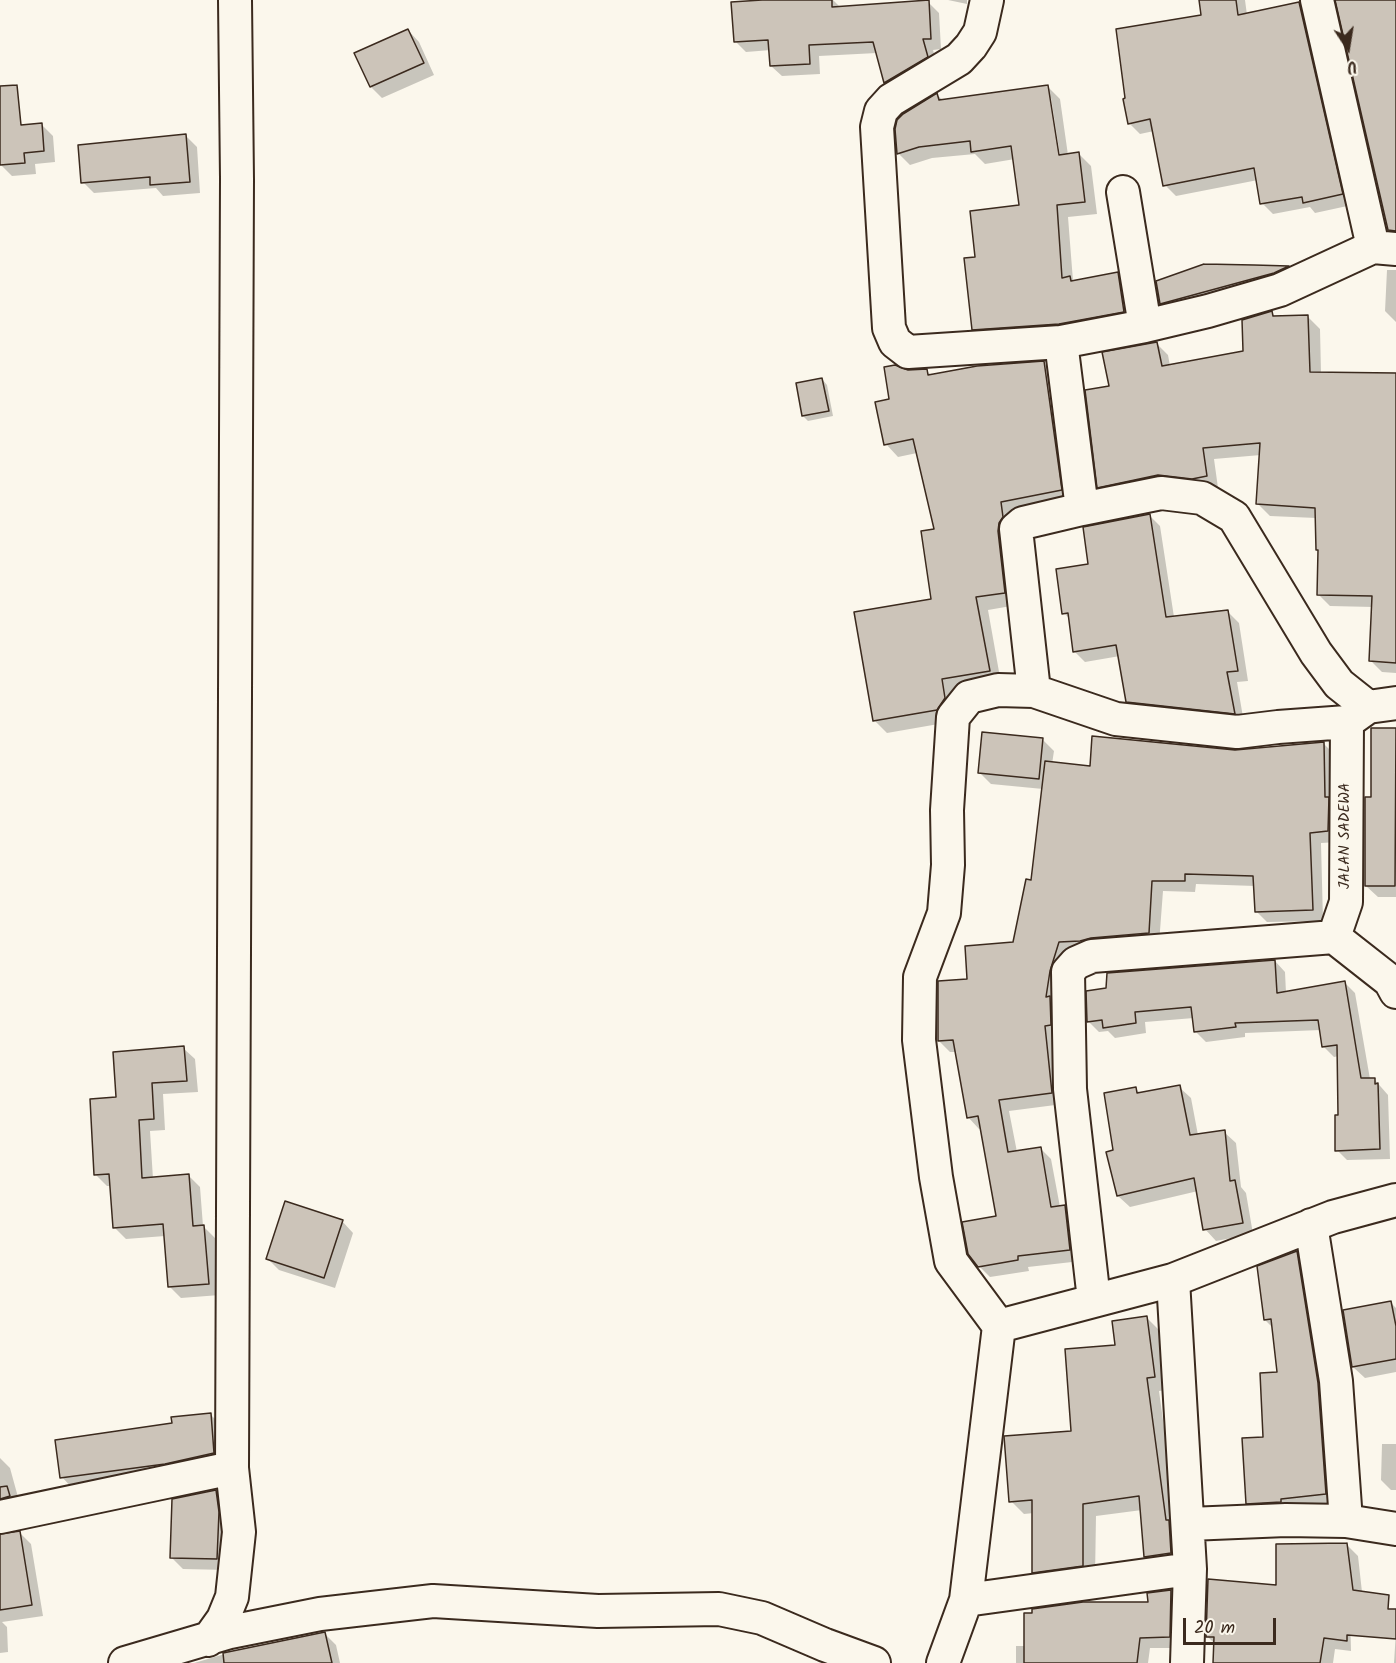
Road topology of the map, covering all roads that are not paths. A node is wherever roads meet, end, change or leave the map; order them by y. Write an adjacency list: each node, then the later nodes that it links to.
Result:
1 (235, 0): 18 (street)
2 (987, 0): 7 (street)
3 (1317, 0): 5 (street)
4 (1123, 192): 6 (street)
5 (1385, 248): 6 (street)
6 (1145, 326): 7 (street)
7 (1061, 342): 8 (street)
8 (1082, 509): 9 (street); 10 (street)
9 (1034, 691): 10 (street); 17 (street)
10 (1370, 711): 11 (street, JALAN SADEWA)
11 (1334, 937): 12 (street); 16 (street)
12 (1396, 992)
13 (1396, 1200): 14 (street)
14 (1311, 1225): 15 (street); 20 (street)
15 (1173, 1280): 16 (street); 21 (street)
16 (1094, 1300): 17 (street)
17 (999, 1326): 24 (street)
18 (232, 1468): 19 (street); 25 (street)
19 (0, 1517)
20 (1346, 1521): 21 (street); 22 (street)
21 (1189, 1524): 23 (street)
22 (1396, 1529)
23 (1190, 1569): 24 (street); 30 (street)
24 (966, 1600): 29 (street)
25 (208, 1640): 26 (street); 28 (street)
26 (161, 1658): 27 (street)
27 (125, 1663)
28 (874, 1663)
29 (943, 1663)
30 (1187, 1663)

